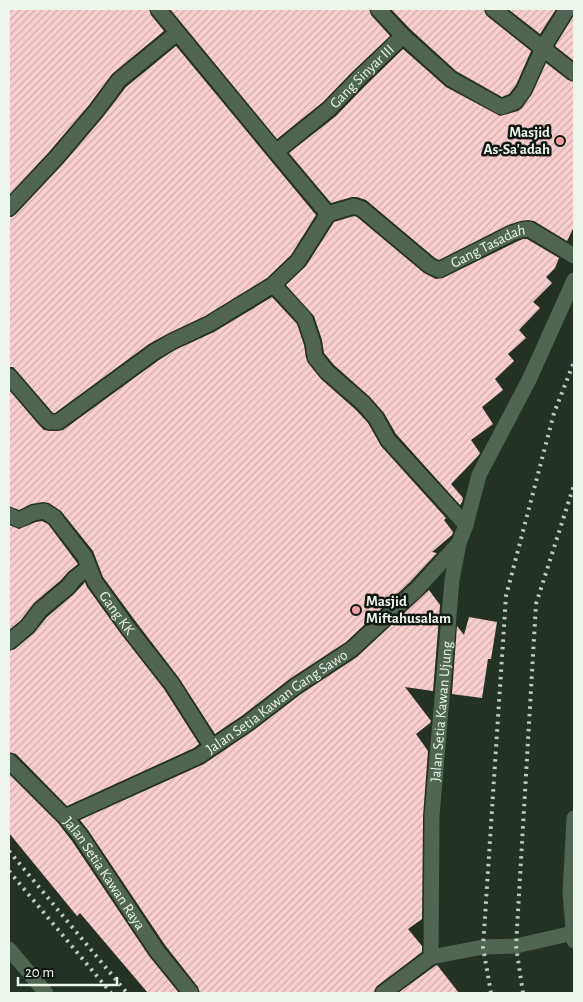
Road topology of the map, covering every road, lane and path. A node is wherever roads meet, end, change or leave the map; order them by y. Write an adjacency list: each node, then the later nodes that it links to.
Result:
1 (158, 9): 5 (street)
2 (378, 9): 6 (street)
3 (493, 9): 7 (street)
4 (567, 9): 7 (street, Gang Sinyar III)
5 (177, 33): 9 (street); 10 (street)
6 (403, 36): 7 (street, Gang Sinyar III); 9 (street, Gang Sinyar III)
7 (543, 48): 8 (street)
8 (574, 72)
9 (276, 152): 11 (street)
10 (9, 208)
11 (328, 214): 12 (street, Gang Tasadah); 14 (street)
12 (574, 256)
13 (574, 280): 17 (street, Jalan Setia Kawan Ujung)
14 (272, 285): 15 (street); 17 (street)
15 (9, 376)
16 (9, 514): 19 (street, Gang KK)
17 (466, 525): 18 (street, Jalan Setia Kawan Ujung)
18 (459, 543): 21 (street, Jalan Setia Kawan Gang Sawo); 29 (street, Jalan Setia Kawan Ujung)
19 (89, 567): 20 (street); 21 (street, Gang KK)
20 (9, 642)
21 (212, 747): 23 (street, Jalan Setia Kawan Gang Sawo)
22 (9, 761): 23 (street, Jalan Setia Kawan Raya)
23 (65, 817): 31 (street, Jalan Setia Kawan Raya)
24 (574, 818): 25 (street)
25 (574, 822): 26 (street)
26 (572, 893): 27 (street)
27 (573, 937): 29 (street)
28 (9, 949): 30 (street)
29 (431, 957): 32 (street)
30 (46, 993)
31 (191, 993)
32 (383, 993)

